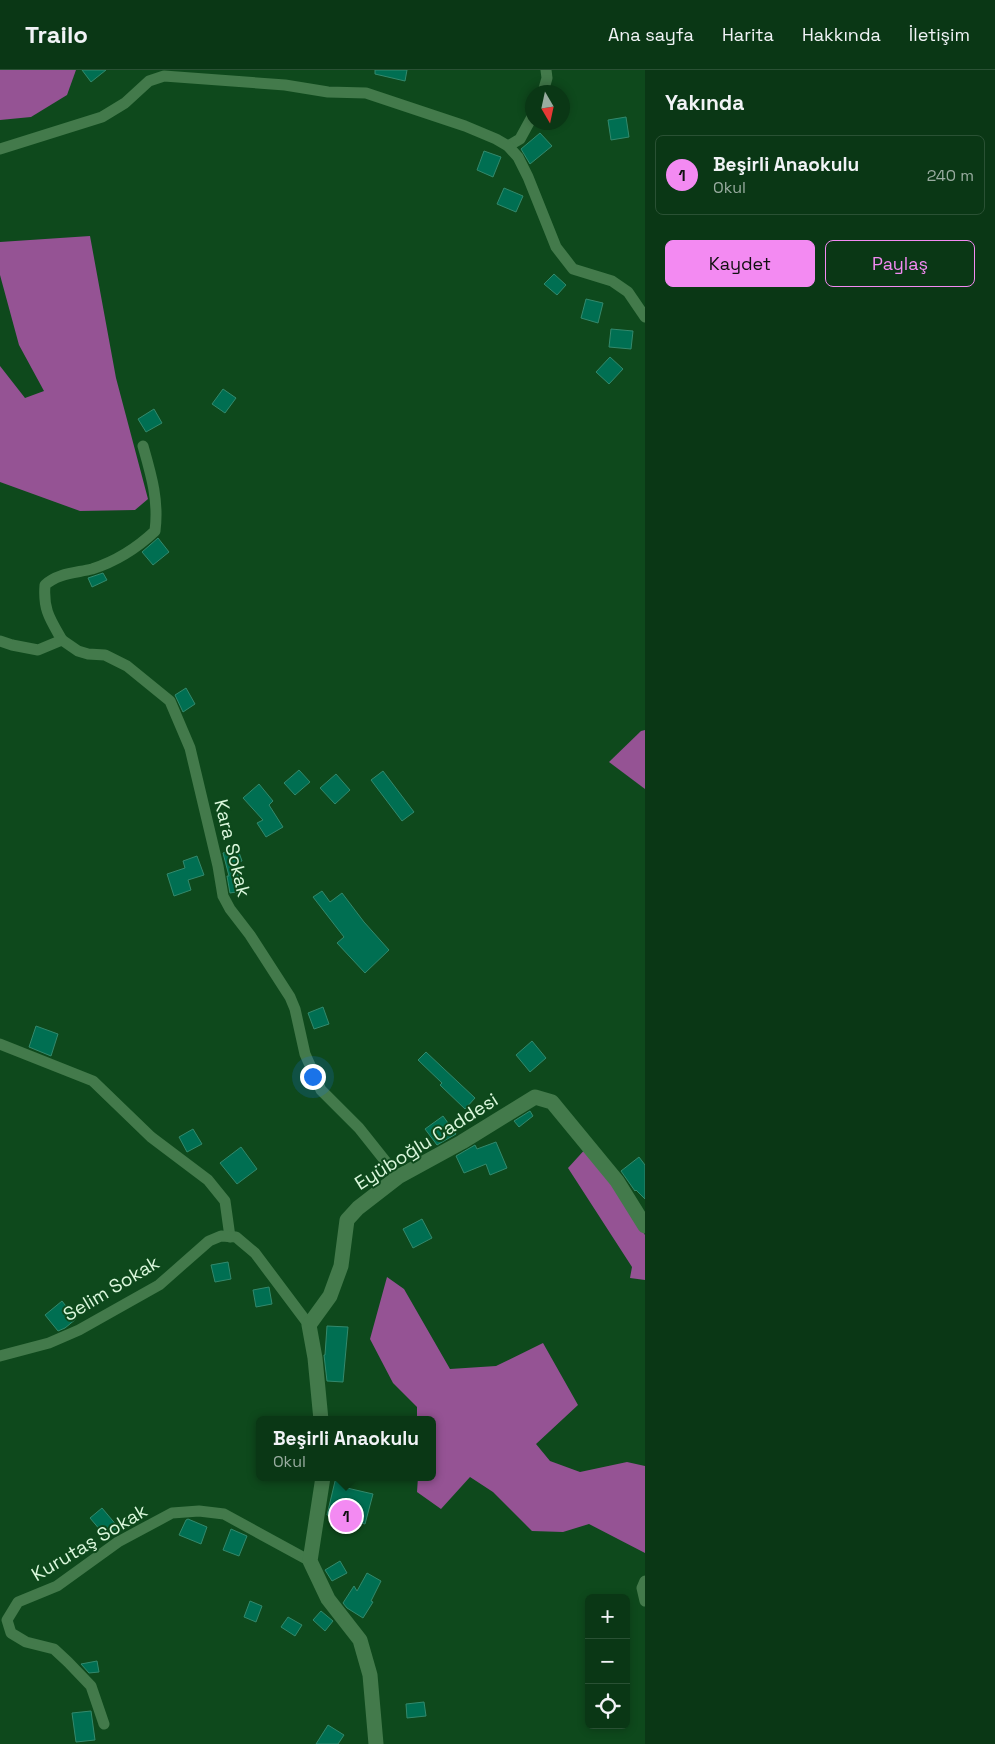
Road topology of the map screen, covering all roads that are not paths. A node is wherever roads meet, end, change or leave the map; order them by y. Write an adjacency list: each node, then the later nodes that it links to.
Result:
1 (546, 70): 2 (street)
2 (546, 85)
3 (525, 130): 4 (street)
4 (508, 146): 5 (street); 6 (street)
5 (0, 149)
6 (645, 317)
7 (143, 446): 8 (street)
8 (62, 640): 9 (street); 11 (street, Kara Sokak)
9 (0, 641)
10 (0, 1044): 13 (street)
11 (398, 1177): 12 (street, Eyüboğlu Caddesi); 14 (street, Eyüboğlu Caddesi)
12 (645, 1226)
13 (230, 1236): 14 (street); 15 (street, Selim Sokak)
14 (309, 1325): 16 (street)
15 (0, 1356)
16 (321, 1416)
17 (322, 1481): 18 (street)
18 (310, 1561): 21 (street, Kurutaş Sokak); 22 (street)
19 (645, 1581): 20 (street)
20 (645, 1601)
21 (104, 1724)
22 (376, 1744)

